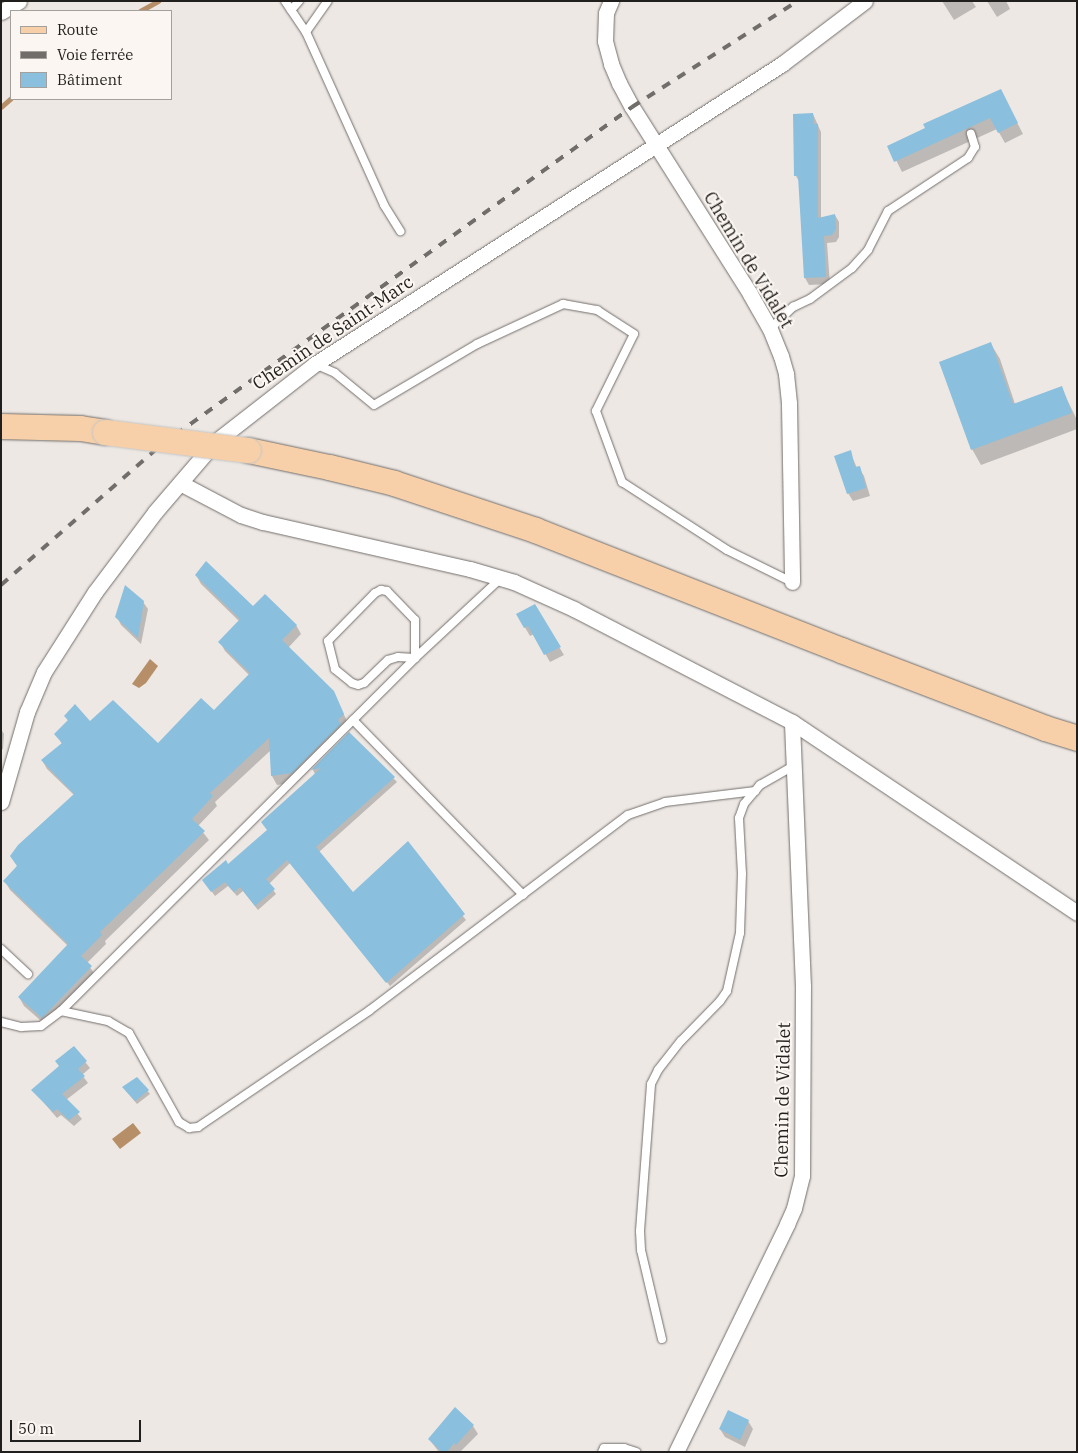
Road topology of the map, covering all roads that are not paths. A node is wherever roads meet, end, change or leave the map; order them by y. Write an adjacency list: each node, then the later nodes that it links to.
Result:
1 (19, 1): 8 (street)
2 (285, 1): 7 (lane)
3 (300, 1): 7 (lane)
4 (328, 1): 9 (lane)
5 (611, 1): 11 (street, Chemin de Vidalet)
6 (865, 1): 11 (street, Chemin de Saint-Marc)
7 (292, 10): 9 (lane)
8 (1, 12)
9 (306, 32): 12 (lane)
10 (971, 134): 13 (lane)
11 (657, 146): 13 (street, Chemin de Vidalet); 14 (street, Chemin de Saint-Marc)
12 (400, 231)
13 (770, 329): 18 (street, Chemin de Vidalet)
14 (315, 364): 16 (street, Chemin de Saint-Marc); 18 (lane)
15 (1, 426): 22 (main road, bridge)
16 (180, 483): 17 (street); 27 (street, Chemin de Saint-Marc)
17 (501, 578): 19 (lane); 21 (street)
18 (792, 582)
19 (416, 658): 19 (lane); 20 (lane)
20 (353, 720): 28 (lane); 32 (lane)
21 (792, 722): 25 (street, Chemin de Vidalet); 29 (street)
22 (1045, 728): 23 (main road); 24 (main road)
23 (1077, 738)
24 (1077, 745)
25 (795, 766): 26 (lane); 37 (street, Chemin de Vidalet)
26 (755, 791): 28 (lane); 34 (lane)
27 (1, 802)
28 (523, 895): 32 (lane)
29 (1077, 913)
30 (1, 949): 31 (lane)
31 (28, 974)
32 (61, 1011): 33 (lane)
33 (1, 1022)
34 (662, 1339)
35 (602, 1452): 36 (lane)
36 (636, 1452)
37 (676, 1452)

